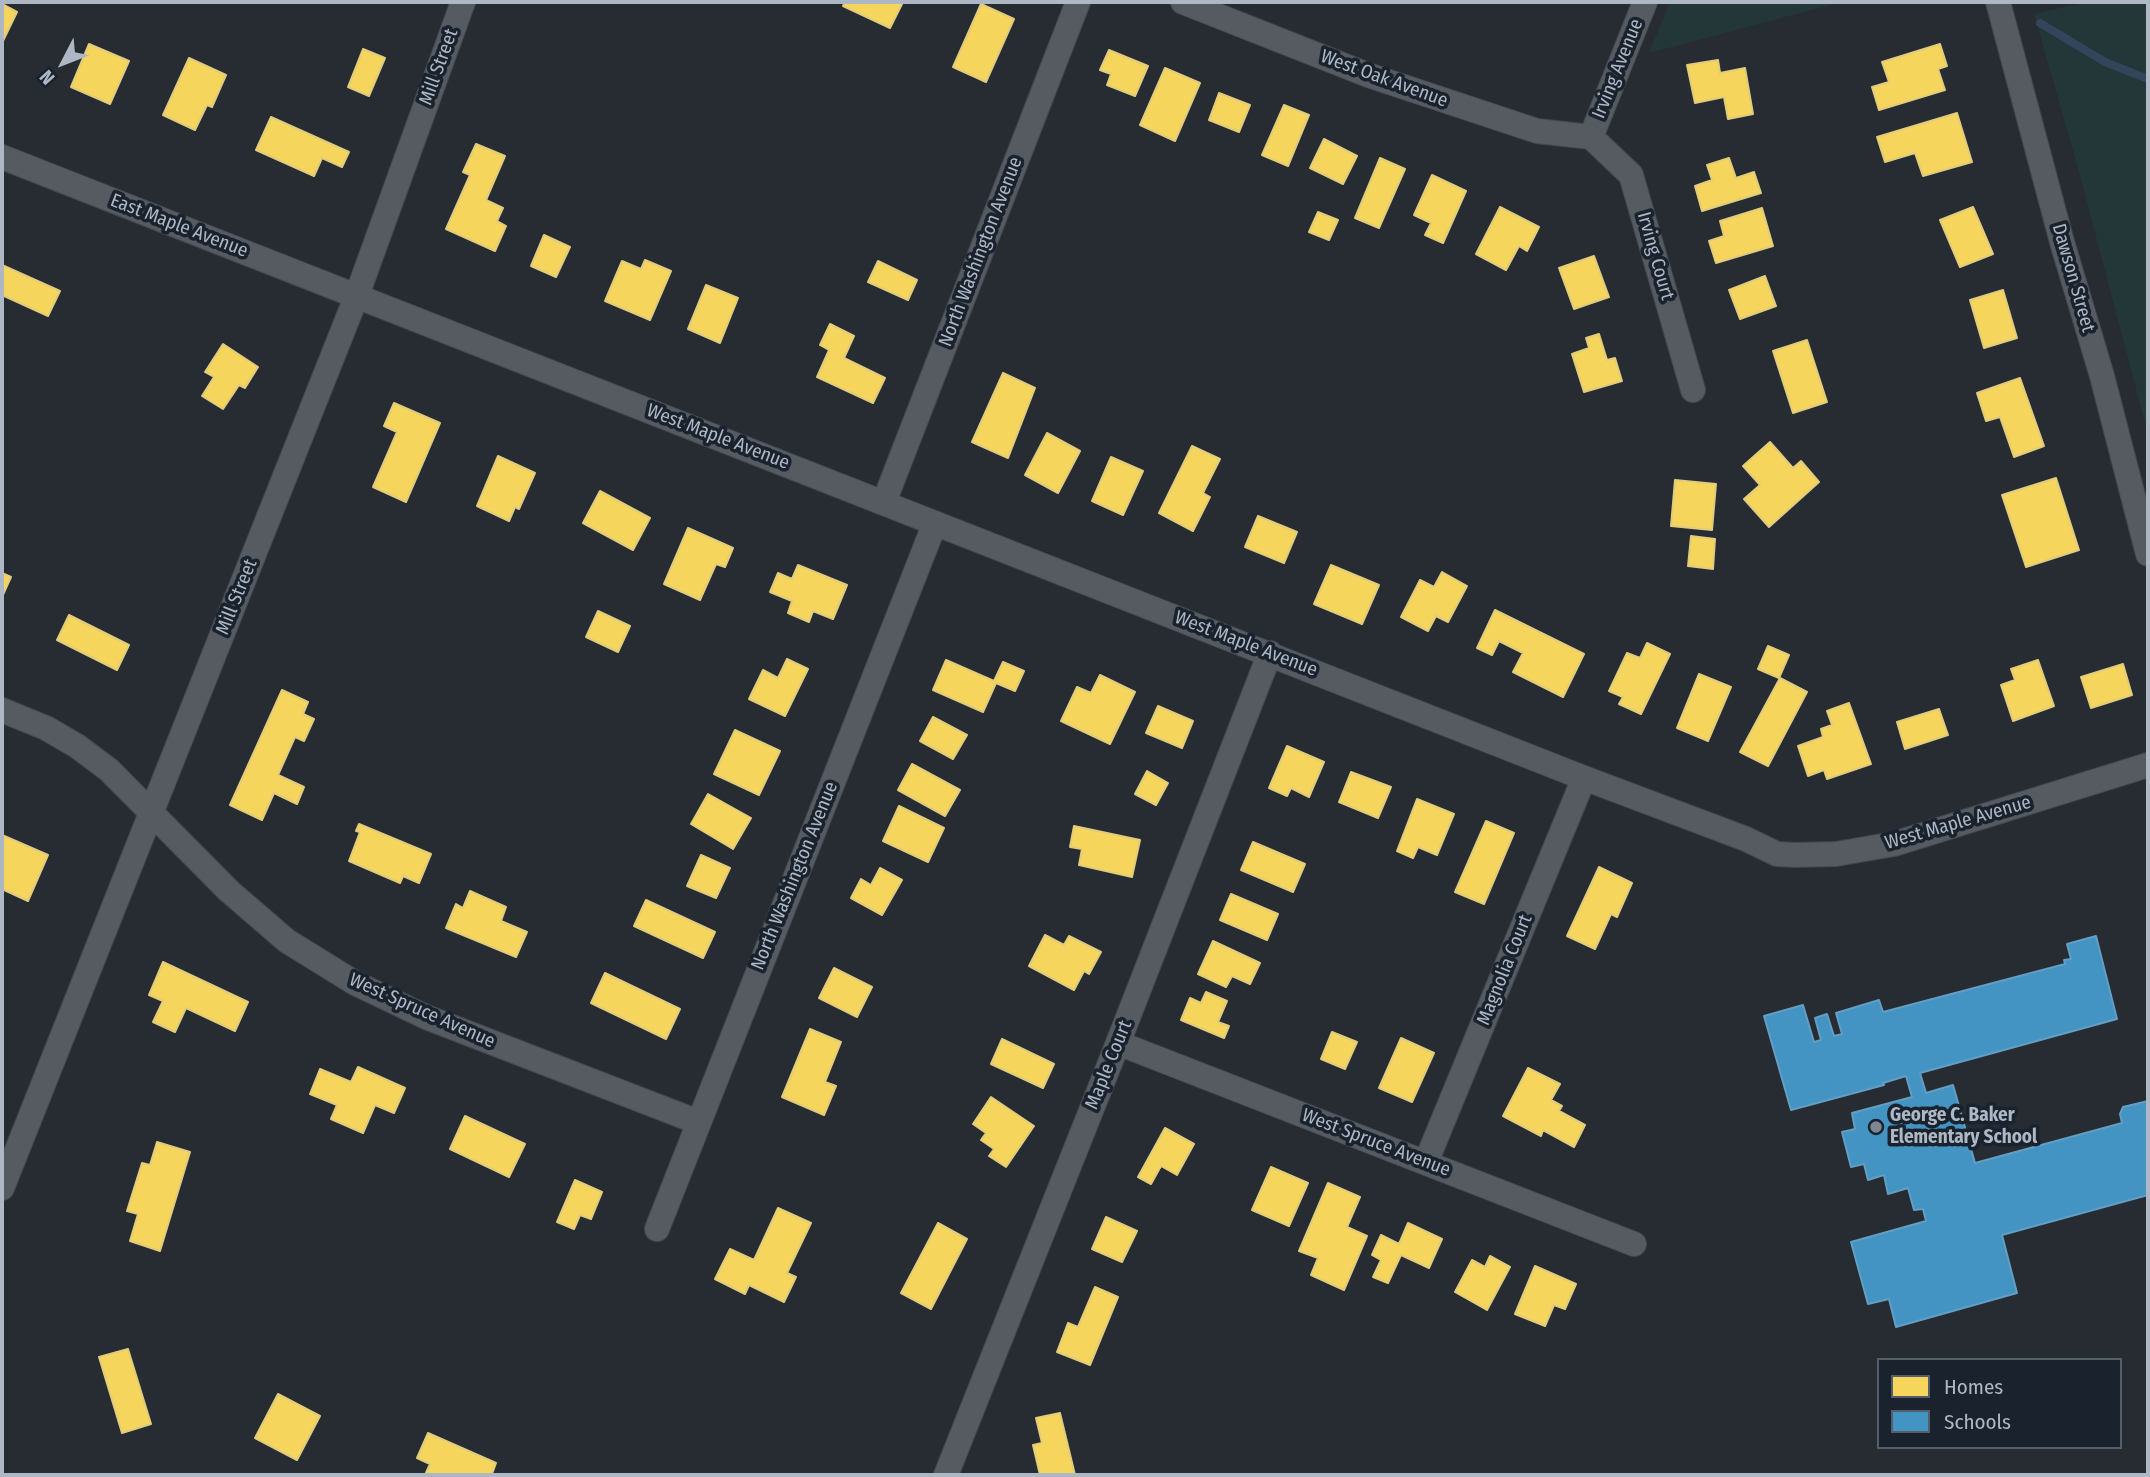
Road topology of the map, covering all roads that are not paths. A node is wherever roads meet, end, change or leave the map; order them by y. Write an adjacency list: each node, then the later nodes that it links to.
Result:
1 (463, 2): 8 (street, Mill Street)
2 (1077, 2): 10 (street, North Washington Avenue)
3 (1183, 2): 6 (street, West Oak Avenue)
4 (1645, 2): 6 (street, Irving Avenue)
5 (1998, 2): 12 (street, Dawson Street)
6 (1591, 137): 9 (street, Irving Court)
7 (2, 157): 8 (street, East Maple Avenue)
8 (357, 295): 10 (street, West Maple Avenue); 17 (street, Mill Street)
9 (1693, 390)
10 (884, 502): 11 (street, West Maple Avenue)
11 (934, 523): 13 (street, West Maple Avenue); 19 (street, North Washington Avenue)
12 (2148, 554)
13 (1270, 653): 16 (street, West Maple Avenue); 18 (street, Maple Court)
14 (2, 710): 17 (street, West Spruce Avenue)
15 (2148, 765): 16 (street, West Maple Avenue)
16 (1584, 778): 20 (street, Magnolia Court)
17 (151, 813): 19 (street, West Spruce Avenue); 21 (street, Mill Street)
18 (1118, 1043): 20 (street, West Spruce Avenue); 24 (street, Maple Court)
19 (698, 1122): 22 (street, North Washington Avenue)
20 (1426, 1162): 23 (street, West Spruce Avenue)
21 (2, 1188)
22 (657, 1229)
23 (1634, 1244)
24 (946, 1475)

